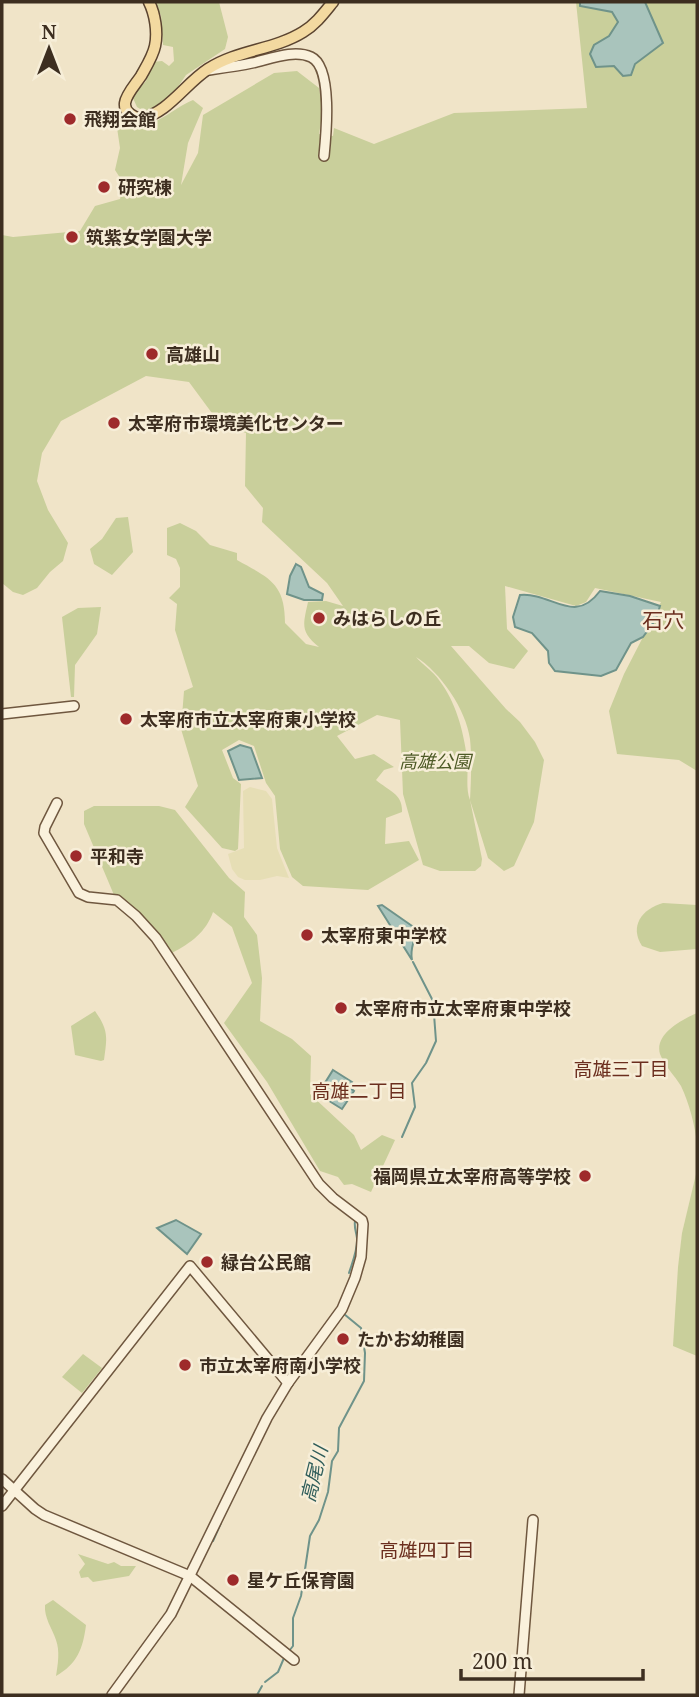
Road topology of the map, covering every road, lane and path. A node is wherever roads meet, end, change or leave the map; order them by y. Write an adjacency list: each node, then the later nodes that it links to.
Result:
1 (149, 2): 3 (main road)
2 (333, 2): 3 (main road)
3 (206, 70): 4 (street)
4 (324, 156)
5 (74, 706): 6 (street)
6 (2, 714)
7 (57, 803): 8 (street)
8 (288, 1383): 10 (street); 13 (street)
9 (2, 1479): 10 (street)
10 (14, 1490): 11 (street); 13 (street)
11 (2, 1506)
12 (533, 1520): 16 (street)
13 (190, 1576): 14 (street); 15 (street)
14 (294, 1660)
15 (112, 1695)
16 (519, 1695)

